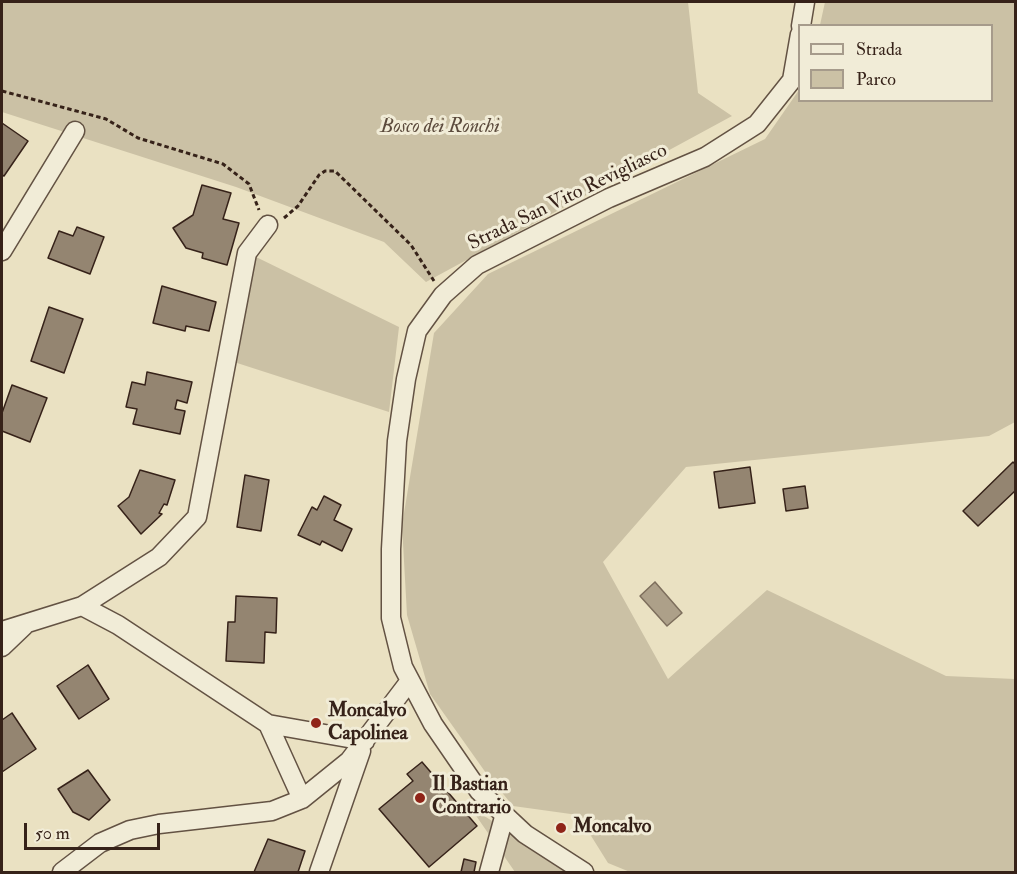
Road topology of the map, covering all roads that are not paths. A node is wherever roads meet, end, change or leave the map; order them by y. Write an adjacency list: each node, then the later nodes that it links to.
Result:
1 (805, 2): 2 (street)
2 (801, 24)
3 (798, 46): 11 (street, Strada San Vito Revigliasco)
4 (75, 131): 6 (street)
5 (268, 225): 7 (street)
6 (2, 251)
7 (82, 606): 8 (street); 12 (street)
8 (27, 623): 9 (street); 10 (street)
9 (2, 631)
10 (2, 647)
11 (409, 682): 13 (street); 15 (street, Strada San Vito Revigliasco)
12 (268, 724): 13 (street); 14 (street)
13 (365, 741): 14 (street); 17 (street)
14 (303, 799): 16 (street)
15 (504, 817): 18 (street); 19 (street, Strada San Vito Revigliasco)
16 (62, 873)
17 (319, 873)
18 (489, 873)
19 (584, 873)

